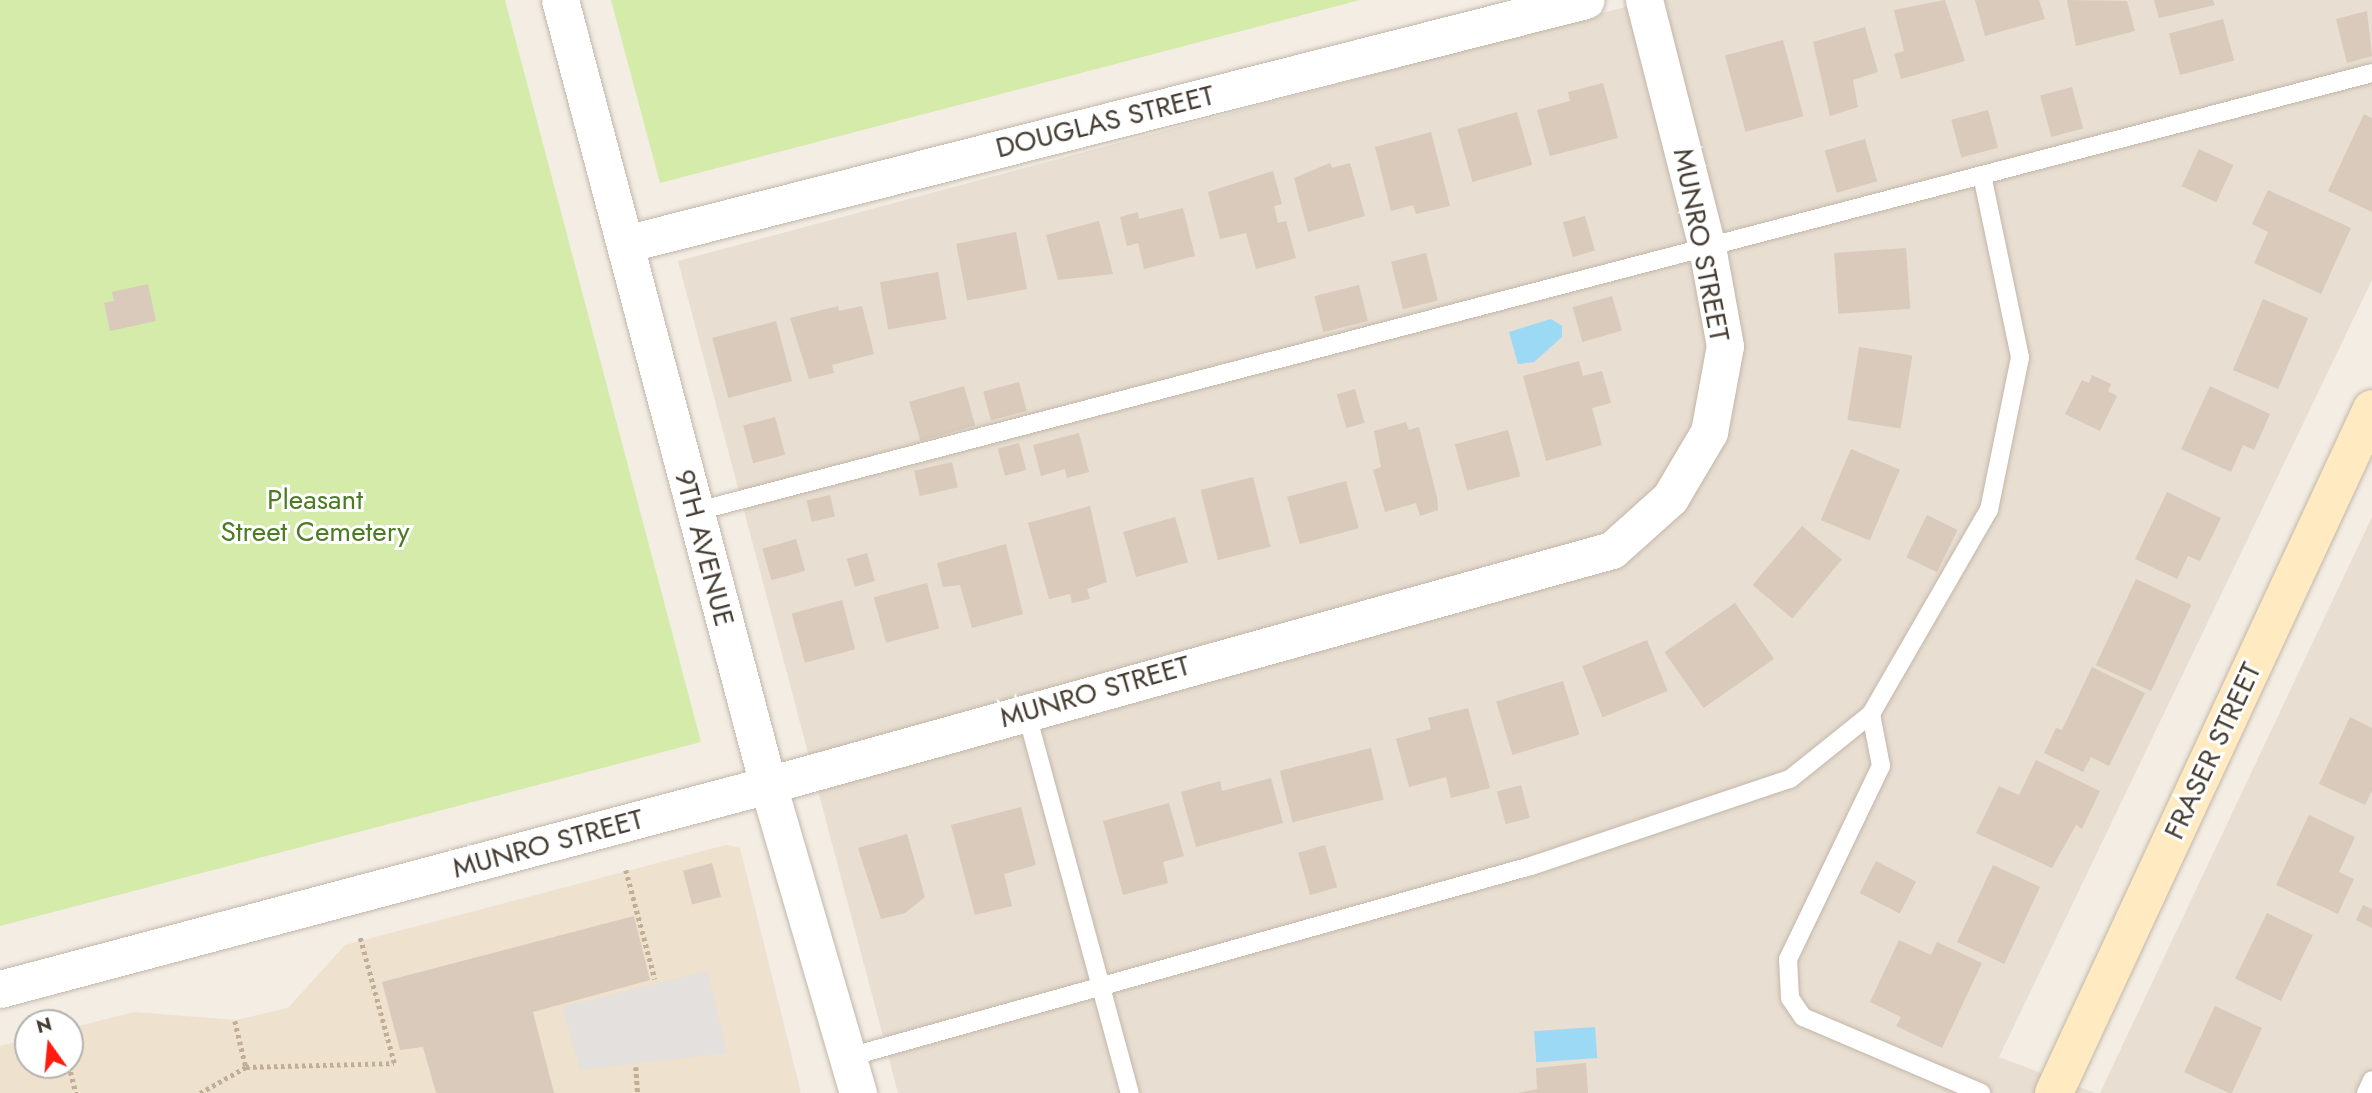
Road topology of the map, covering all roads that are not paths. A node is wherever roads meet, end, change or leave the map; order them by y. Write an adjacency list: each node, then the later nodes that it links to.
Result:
1 (560, 0): 6 (street, 9TH AVENUE)
2 (1586, 0): 6 (street, DOUGLAS STREET)
3 (1644, 0): 7 (street, MUNRO STREET)
4 (2372, 73): 5 (lane)
5 (1982, 175): 7 (lane); 11 (lane)
6 (625, 244): 9 (street, 9TH AVENUE)
7 (1707, 247): 9 (lane); 10 (street, MUNRO STREET)
8 (2372, 410): 20 (street, FRASER STREET)
9 (694, 512): 12 (street, 9TH AVENUE)
10 (1026, 711): 12 (street, MUNRO STREET); 13 (lane)
11 (1871, 714): 13 (lane); 19 (lane)
12 (768, 785): 14 (street, MUNRO STREET); 15 (street, 9TH AVENUE)
13 (1101, 986): 15 (lane); 18 (lane)
14 (0, 989)
15 (849, 1056): 17 (street, 9TH AVENUE)
16 (2372, 1080): 21 (lane)
17 (858, 1093)
18 (1130, 1093)
19 (1981, 1093)
20 (2054, 1093)
21 (2366, 1093)

